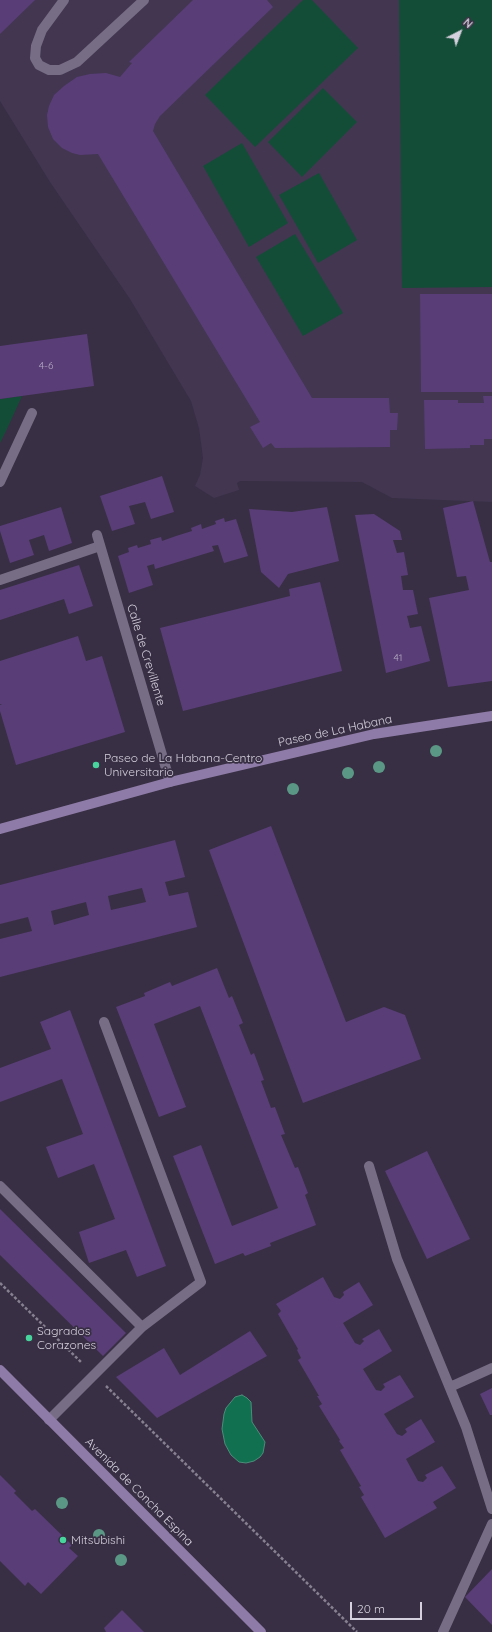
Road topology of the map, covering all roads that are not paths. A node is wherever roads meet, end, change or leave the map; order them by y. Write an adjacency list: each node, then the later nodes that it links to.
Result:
1 (64, 0): 2 (street)
2 (144, 0)
3 (32, 413): 4 (street)
4 (0, 482)
5 (97, 536): 6 (street, Calle de Crevillente)
6 (100, 546): 7 (street); 9 (street, Calle de Crevillente)
7 (0, 580)
8 (492, 716): 9 (street, Paseo de La Habana)
9 (170, 782): 10 (street, Paseo de La Habana)
10 (0, 828)
11 (104, 1022): 14 (street)
12 (369, 1166): 17 (street)
13 (0, 1186): 14 (street)
14 (142, 1327): 18 (street)
15 (492, 1368): 17 (street)
16 (0, 1370): 18 (street, Avenida de Concha Espina)
17 (450, 1388): 19 (street)
18 (49, 1420): 21 (street, Avenida de Concha Espina)
19 (492, 1509)
20 (492, 1524): 22 (street)
21 (256, 1630)
22 (443, 1632)

